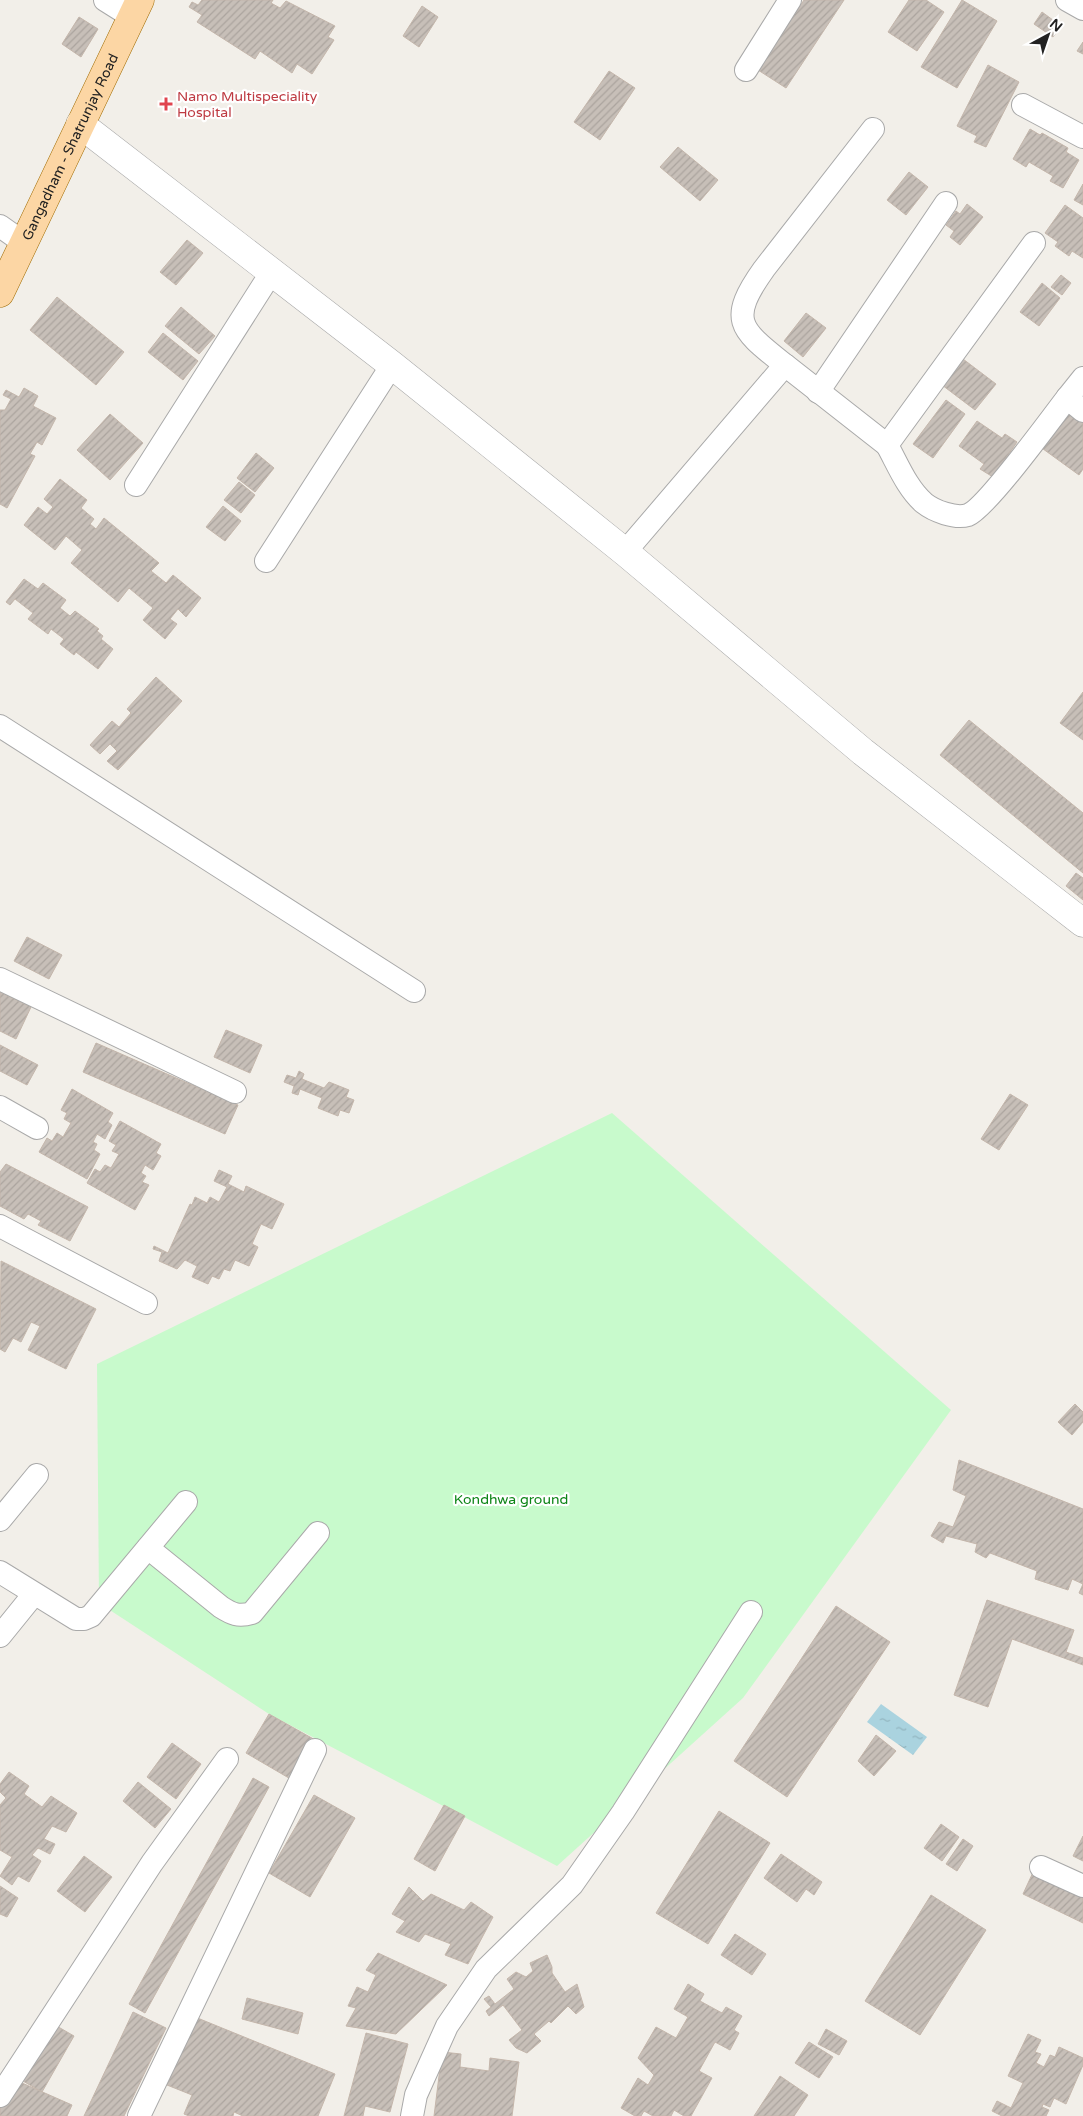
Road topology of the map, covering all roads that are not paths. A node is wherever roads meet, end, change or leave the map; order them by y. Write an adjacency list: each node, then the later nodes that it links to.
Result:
1 (105, 0): 4 (street)
2 (790, 0): 6 (street)
3 (1067, 0): 5 (street)
4 (136, 8): 8 (main road, Gangadham - Shatrunjay Road)
5 (1083, 10)
6 (746, 70)
7 (1023, 105): 10 (street)
8 (80, 124): 13 (main road, Gangadham - Shatrunjay Road); 15 (street)
9 (873, 129): 18 (street)
10 (1083, 137)
11 (946, 204): 20 (street)
12 (0, 226): 13 (street)
13 (24, 243): 16 (main road, Gangadham - Shatrunjay Road)
14 (1034, 243): 22 (street)
15 (271, 273): 17 (street); 23 (street)
16 (0, 293)
17 (392, 365): 24 (street); 25 (street)
18 (785, 365): 20 (street); 24 (street)
19 (1083, 378): 21 (street)
20 (818, 392): 22 (street)
21 (1075, 405): 22 (street)
22 (887, 445)
23 (136, 485)
24 (625, 552): 27 (street)
25 (266, 561)
26 (0, 726): 29 (street)
27 (1083, 923)
28 (0, 978): 30 (street)
29 (414, 991)
30 (235, 1092)
31 (0, 1107): 32 (street)
32 (37, 1128)
33 (0, 1226): 34 (street)
34 (146, 1302)
35 (37, 1474): 37 (street)
36 (186, 1502): 39 (street)
37 (0, 1520)
38 (318, 1534): 39 (street)
39 (148, 1548): 41 (street)
40 (0, 1572): 41 (street)
41 (34, 1594): 43 (street)
42 (751, 1612): 50 (street)
43 (0, 1636)
44 (315, 1750): 49 (street)
45 (227, 1759): 48 (street)
46 (1041, 1867): 47 (street)
47 (1083, 1886)
48 (0, 2096)
49 (138, 2116)
50 (412, 2116)

